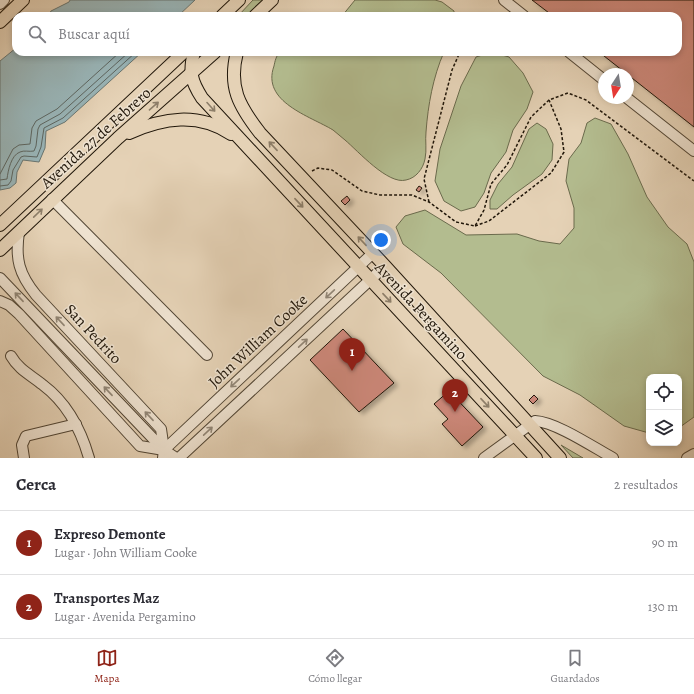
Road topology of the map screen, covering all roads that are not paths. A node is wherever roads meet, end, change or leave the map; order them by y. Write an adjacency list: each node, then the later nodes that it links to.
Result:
1 (4, 0): 6 (street)
2 (23, 0): 10 (main road)
3 (239, 0): 7 (main road)
4 (272, 0): 8 (main road)
5 (504, 0): 9 (street)
6 (0, 4)
7 (226, 12)
8 (259, 12)
9 (519, 12)
10 (0, 22)
11 (180, 56): 23 (main road, Avenida 27 de Febrero)
12 (193, 56): 16 (main road, Avenida Pergamino)
13 (211, 56): 16 (main road, Avenida 27 de Febrero)
14 (236, 56): 26 (main road, Avenida Pergamino, one-way to 14)
15 (574, 56): 17 (street)
16 (191, 74): 19 (main road, Avenida 27 de Febrero, one-way to 16); 20 (main road, Avenida Pergamino, one-way to 20)
17 (598, 75)
18 (634, 104): 21 (street)
19 (118, 138): 20 (main road); 22 (main road, Avenida 27 de Febrero)
20 (242, 141): 28 (main road, Avenida Pergamino, one-way to 28)
21 (694, 151)
22 (52, 199): 24 (main road, Avenida 27 de Febrero, one-way to 22); 33 (street)
23 (0, 225)
24 (19, 232): 25 (main road, Avenida 27 de Febrero); 37 (street, San Pedrito, one-way to 24)
25 (0, 250)
26 (373, 253): 27 (main road, Avenida Pergamino); 28 (street, John William Cooke)
27 (385, 266): 30 (street, John William Cooke); 35 (main road, Avenida Pergamino)
28 (358, 267): 30 (main road, Avenida Pergamino); 37 (street, John William Cooke, one-way to 37)
29 (0, 278): 37 (street, San Pedrito, one-way to 29)
30 (370, 280): 36 (main road, Avenida Pergamino, one-way to 36); 42 (street, John William Cooke, one-way to 30)
31 (0, 301): 37 (street, San Pedrito)
32 (11, 356): 34 (street)
33 (207, 356)
34 (76, 424): 39 (street); 40 (street)
35 (530, 425): 36 (street); 45 (main road, Avenida Pergamino); 46 (street)
36 (515, 435): 43 (street); 44 (main road, Avenida Pergamino)
37 (163, 454): 41 (street, San Pedrito)
38 (694, 454): 47 (street)
39 (24, 458)
40 (88, 458)
41 (176, 458)
42 (179, 458)
43 (484, 458)
44 (536, 458)
45 (560, 458)
46 (613, 458)
47 (687, 458)

